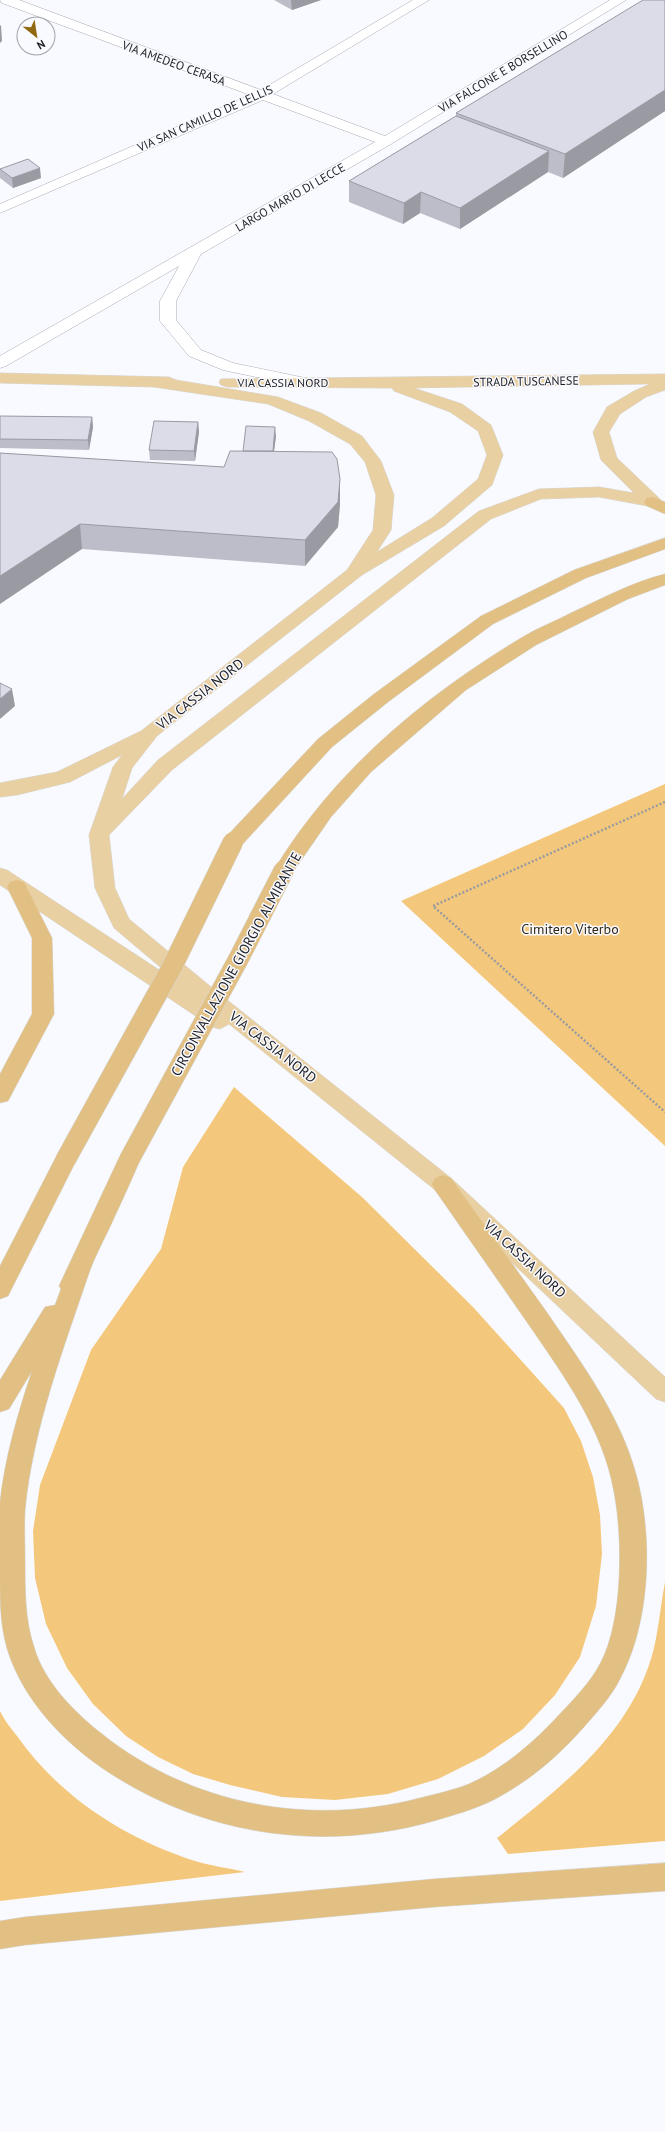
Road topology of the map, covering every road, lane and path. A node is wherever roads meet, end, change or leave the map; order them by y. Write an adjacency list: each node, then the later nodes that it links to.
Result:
1 (7, 0): 4 (street, VIA AMEDEO CERASA)
2 (422, 0): 4 (street, VIA SAN CAMILLO DE LELLIS)
3 (618, 0): 5 (street, VIA FALCONE E BORSELLINO)
4 (262, 95): 5 (street, VIA AMEDEO CERASA); 6 (street, VIA SAN CAMILLO DE LELLIS)
5 (386, 141): 7 (street, LARGO MARIO DI LECCE)
6 (0, 209)
7 (194, 253): 8 (street, LARGO MARIO DI LECCE); 12 (street)
8 (0, 363)
9 (0, 378): 11 (main road, VIA CASSIA NORD)
10 (665, 379): 13 (main road, STRADA TUSCANESE)
11 (155, 382): 12 (main road, VIA CASSIA NORD); 17 (main road, VIA CASSIA NORD)
12 (304, 382): 13 (main road, VIA CASSIA NORD)
13 (388, 383): 17 (main road)
14 (665, 384): 15 (main road)
15 (659, 505): 22 (main road)
16 (665, 543): 29 (highway, bridge)
17 (354, 574): 19 (main road, VIA CASSIA NORD)
18 (665, 579): 28 (highway, CIRCONVALLAZIONE GIORGIO ALMIRANTE, bridge)
19 (150, 732): 20 (main road); 22 (main road, VIA CASSIA NORD)
20 (0, 790)
21 (665, 802): 26 (path)
22 (99, 835): 25 (main road, VIA CASSIA NORD)
23 (8, 881): 24 (highway); 25 (main road, VIA CASSIA NORD)
24 (0, 1095)
25 (343, 1102): 27 (main road, VIA CASSIA NORD)
26 (665, 1112)
27 (443, 1184): 28 (highway); 30 (main road, VIA CASSIA NORD)
28 (78, 1274): 31 (highway, CIRCONVALLAZIONE GIORGIO ALMIRANTE)
29 (0, 1289)
30 (665, 1392)
31 (0, 1402)
32 (665, 1877): 33 (highway)
33 (0, 1935)

